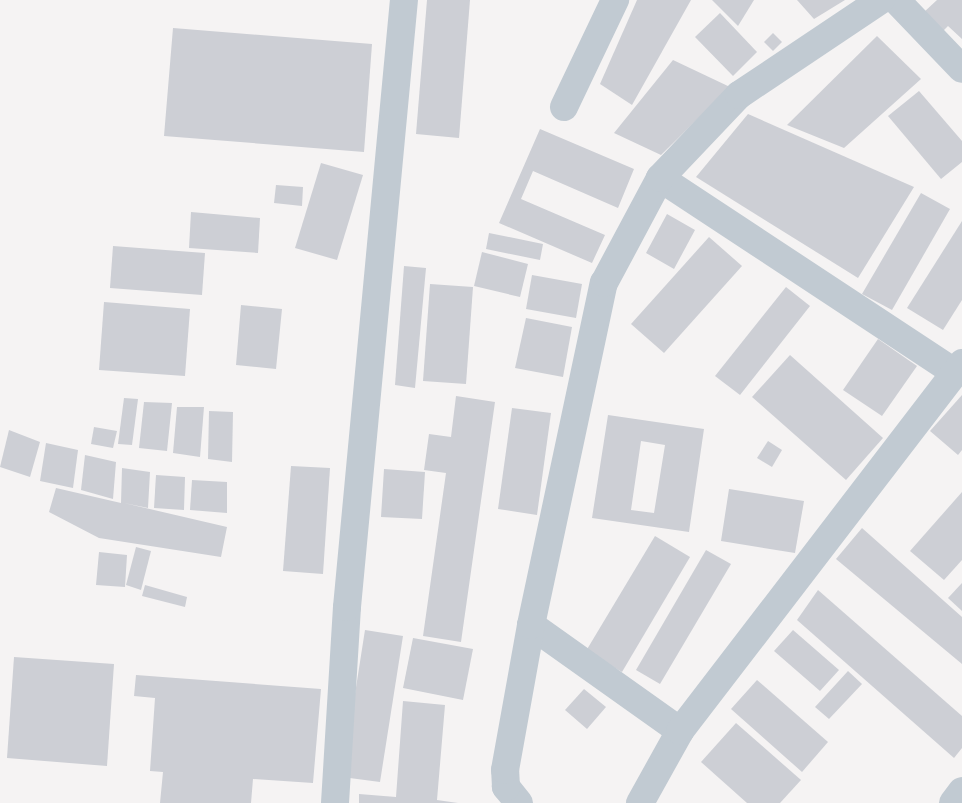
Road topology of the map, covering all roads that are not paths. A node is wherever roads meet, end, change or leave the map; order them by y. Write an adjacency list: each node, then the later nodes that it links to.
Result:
1 (404, 0): 12 (street)
2 (615, 0): 6 (street)
3 (881, 0): 7 (street)
4 (896, 0): 5 (street)
5 (962, 69)
6 (564, 107)
7 (660, 178): 8 (street); 9 (street)
8 (958, 367): 10 (street)
9 (531, 625): 10 (street); 13 (street)
10 (680, 731): 14 (street)
11 (962, 791): 15 (street)
12 (335, 803)
13 (519, 803)
14 (640, 803)
15 (953, 803)

